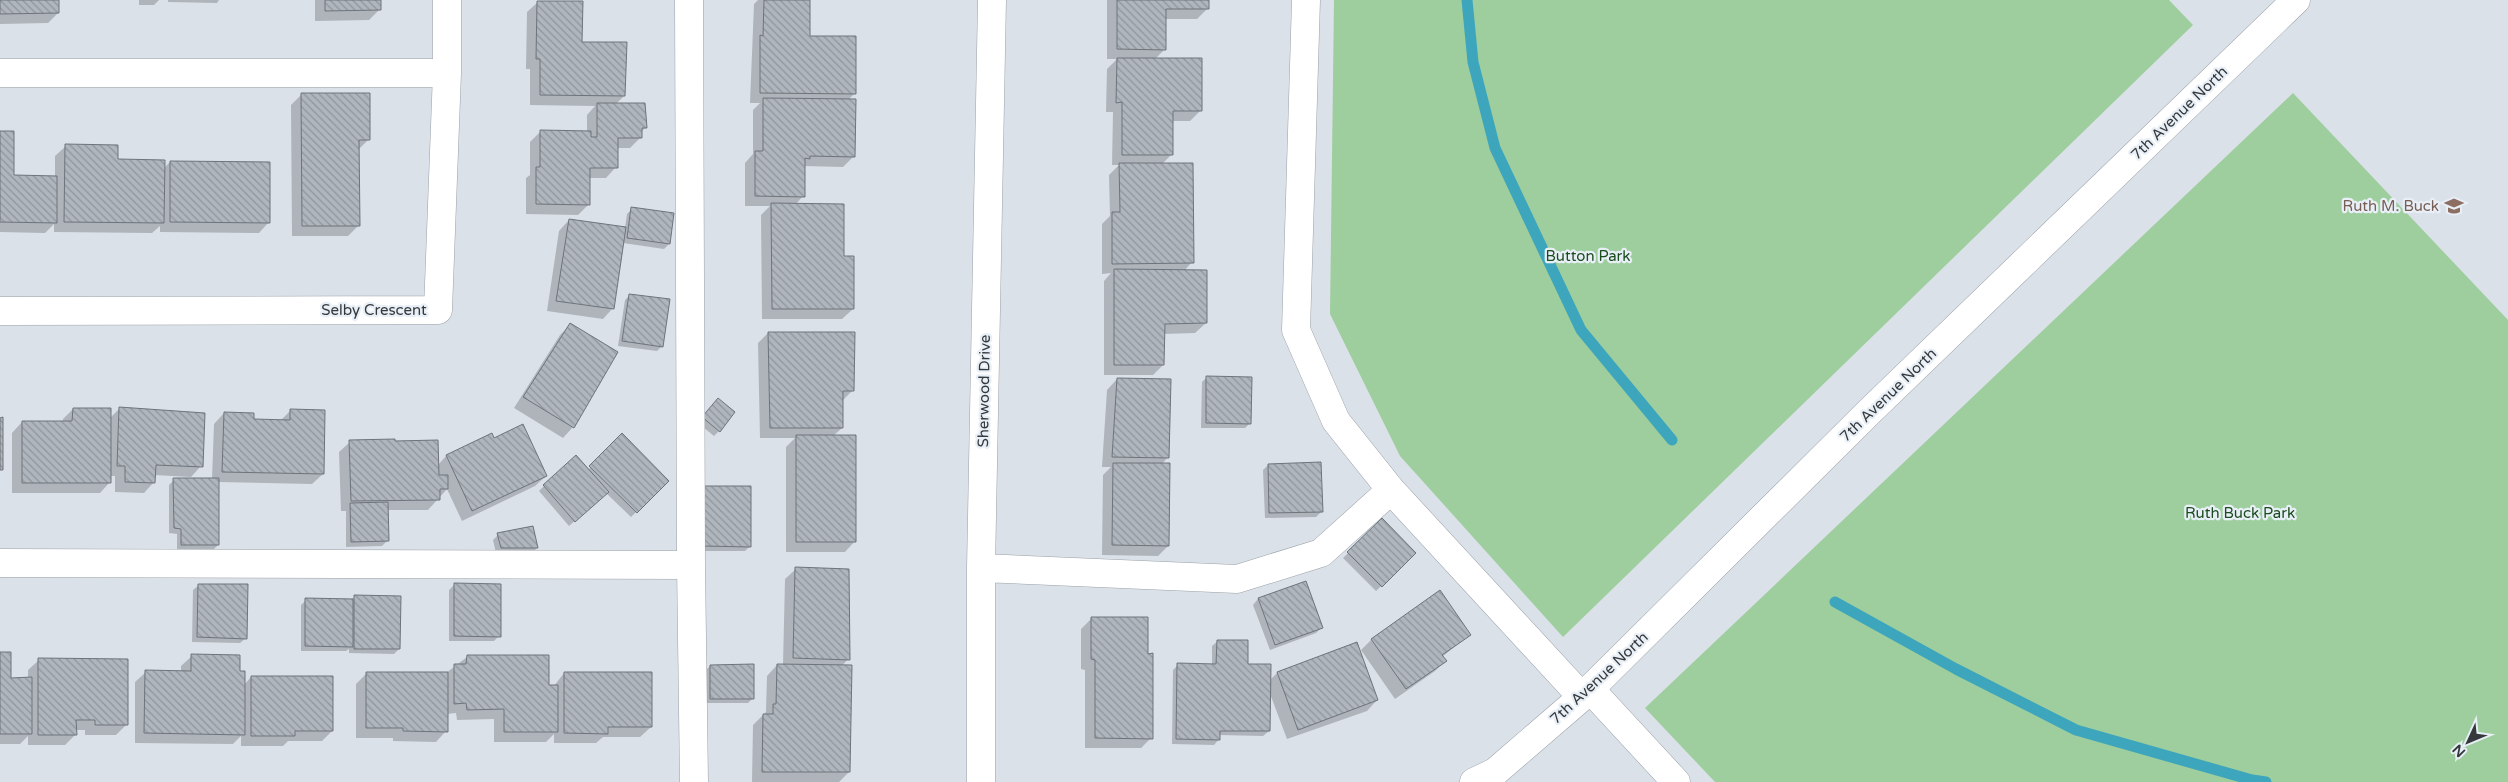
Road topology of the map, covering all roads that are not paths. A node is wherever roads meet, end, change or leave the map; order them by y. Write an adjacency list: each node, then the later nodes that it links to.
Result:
1 (447, 0): 6 (street, Selby Crescent)
2 (689, 0): 11 (street)
3 (992, 0): 12 (street, Sherwood Drive)
4 (1306, 0): 9 (street)
5 (2296, 0): 13 (street, 7th Avenue North)
6 (447, 72): 7 (street); 8 (street, Selby Crescent)
7 (0, 73)
8 (0, 311)
9 (1391, 490): 12 (street); 13 (street)
10 (0, 563): 11 (street)
11 (691, 565): 14 (street)
12 (980, 568): 15 (street, Sherwood Drive)
13 (1586, 693): 16 (street, 7th Avenue North); 17 (street)
14 (694, 782)
15 (981, 782)
16 (1474, 782)
17 (1676, 782)

